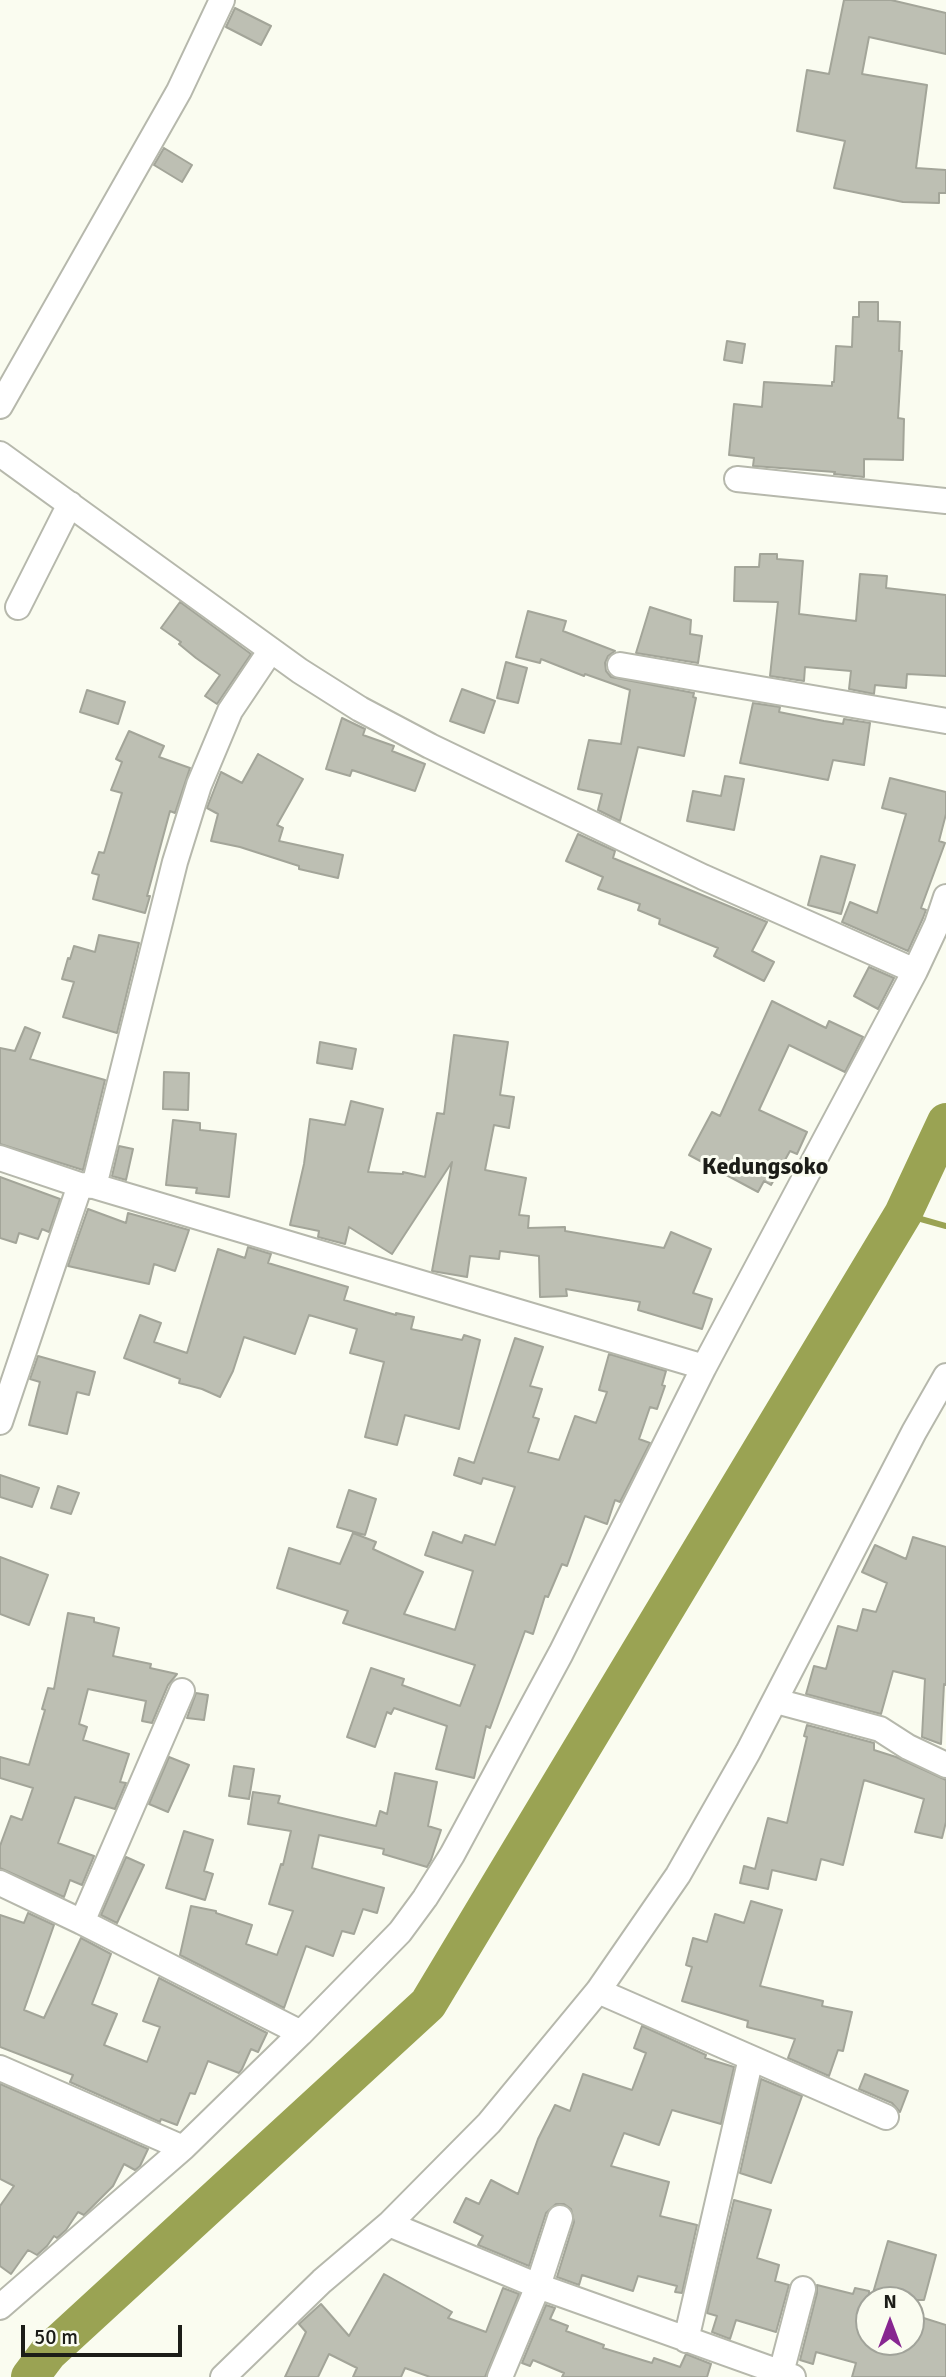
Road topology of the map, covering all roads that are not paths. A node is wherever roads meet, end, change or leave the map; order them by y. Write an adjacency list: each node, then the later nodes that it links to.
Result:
1 (222, 0): 2 (street)
2 (0, 406)
3 (0, 454): 6 (street)
4 (737, 478): 5 (street)
5 (946, 501)
6 (70, 504): 7 (street); 8 (street)
7 (18, 607)
8 (271, 650): 12 (street); 14 (street)
9 (620, 665): 10 (street)
10 (946, 721)
11 (946, 897): 12 (street)
12 (915, 971): 15 (street)
13 (0, 1158): 14 (street)
14 (87, 1185): 15 (street); 17 (street)
15 (704, 1367): 24 (street)
16 (946, 1376): 19 (street)
17 (0, 1422)
18 (182, 1691): 22 (street)
19 (776, 1700): 20 (street); 23 (street)
20 (946, 1765)
21 (0, 1883): 22 (street)
22 (82, 1922): 24 (street)
23 (598, 1991): 25 (street); 30 (street)
24 (301, 2033): 28 (street)
25 (751, 2058): 27 (street); 34 (street)
26 (0, 2068): 28 (street)
27 (886, 2117)
28 (183, 2148): 33 (street)
29 (560, 2218): 31 (street)
30 (389, 2224): 31 (street); 36 (street)
31 (538, 2286): 34 (street); 37 (street)
32 (803, 2289): 35 (street)
33 (0, 2307)
34 (686, 2340): 35 (street)
35 (787, 2375)
36 (223, 2377)
37 (500, 2377)

